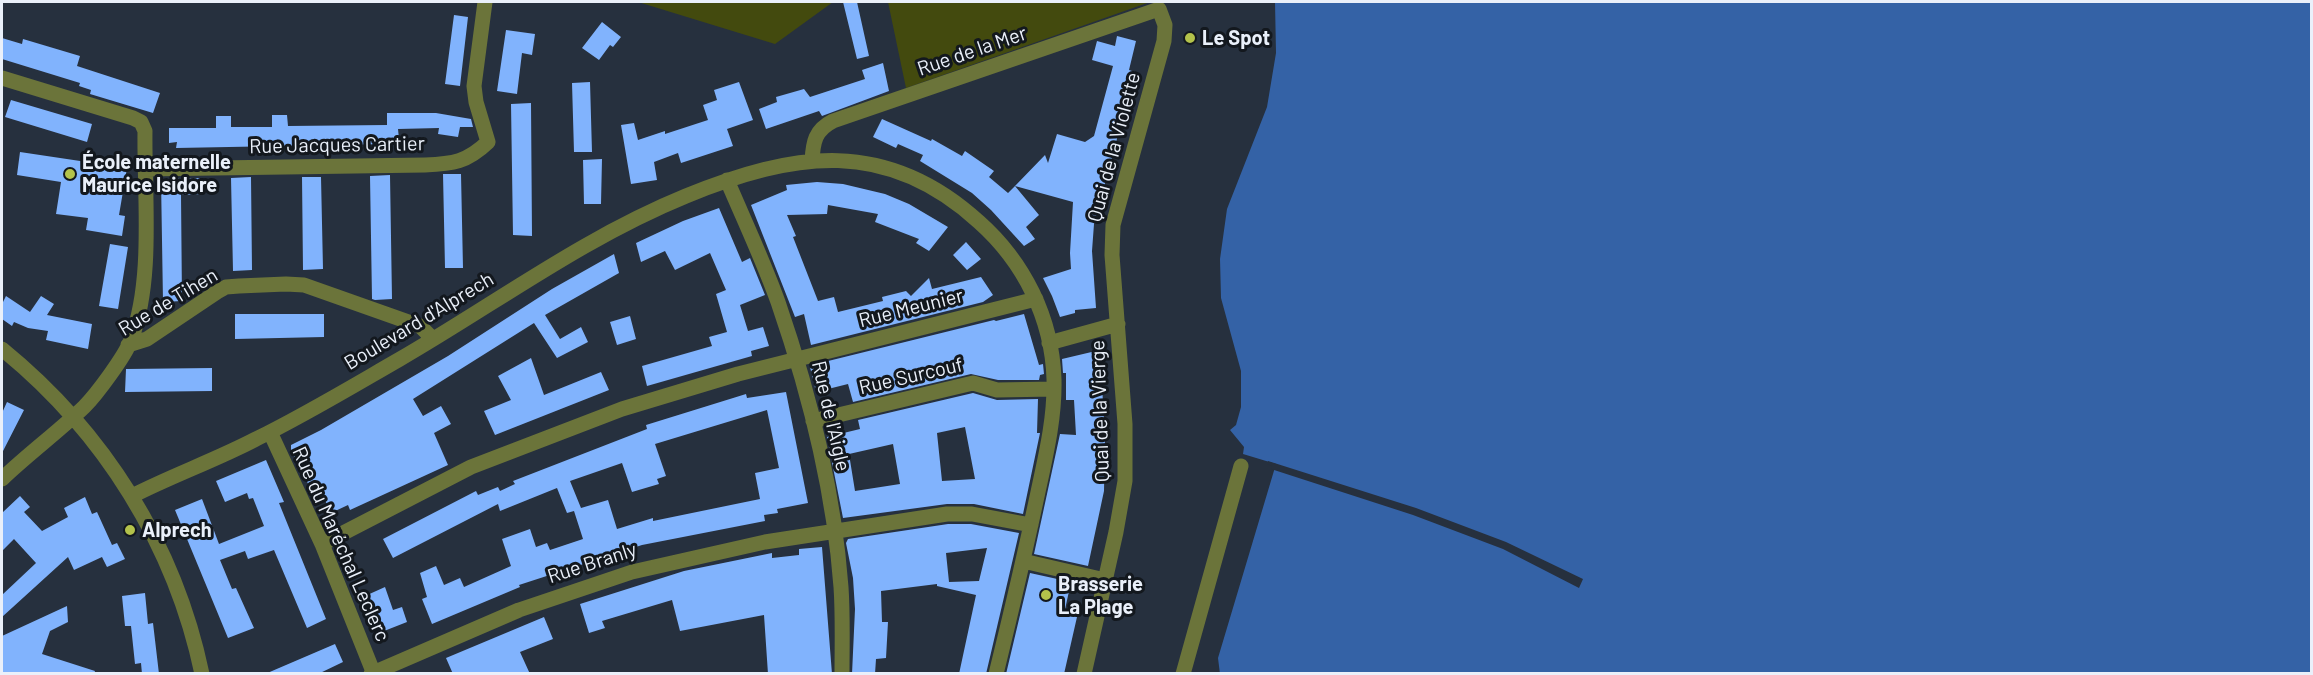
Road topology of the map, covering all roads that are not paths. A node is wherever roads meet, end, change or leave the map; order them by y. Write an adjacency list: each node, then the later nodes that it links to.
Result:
1 (485, 2): 5 (street, Rue Jacques Cartier)
2 (1164, 19): 4 (street, Rue de la Mer); 8 (street, Quai de la Violette)
3 (2, 78): 5 (street)
4 (812, 161): 6 (street, Boulevard d'Alprech); 7 (street, Boulevard d'Alprech)
5 (145, 169): 11 (street)
6 (727, 180): 9 (street, Boulevard d'Alprech); 13 (street, Rue de l'Aigle)
7 (1036, 299): 10 (street, Boulevard d'Alprech); 13 (street, Rue Meunier)
8 (1118, 324): 10 (street); 25 (street, Quai de la Vierge)
9 (433, 339): 11 (street, Rue de Tihen); 17 (street, Boulevard d'Alprech)
10 (1049, 342): 14 (street, Boulevard d'Alprech)
11 (128, 345): 15 (street, Rue de Tihen)
12 (2, 349): 15 (street)
13 (796, 358): 16 (street, Rue de l'Aigle); 23 (street, Rue Meunier)
14 (1054, 389): 16 (street, Rue Surcouf); 21 (street, Boulevard d'Alprech)
15 (73, 416): 19 (street, Rue de Tihen); 20 (street)
16 (813, 421): 22 (street, Rue de l'Aigle)
17 (270, 432): 20 (street, Boulevard d'Alprech); 23 (street, Rue du Maréchal Leclerc)
18 (1241, 466): 31 (street)
19 (2, 479)
20 (132, 496): 27 (street)
21 (1031, 525): 22 (street, Rue Branly); 24 (street, Boulevard d'Alprech)
22 (834, 532): 26 (street, Rue Branly); 28 (street, Rue de l'Aigle)
23 (322, 544): 26 (street, Rue du Maréchal Leclerc)
24 (1023, 561): 25 (street); 29 (street, Boulevard d'Alprech)
25 (1105, 580): 30 (street, Quai de la Vierge)
26 (373, 673)
27 (202, 674)
28 (842, 674)
29 (996, 674)
30 (1084, 674)
31 (1183, 674)

